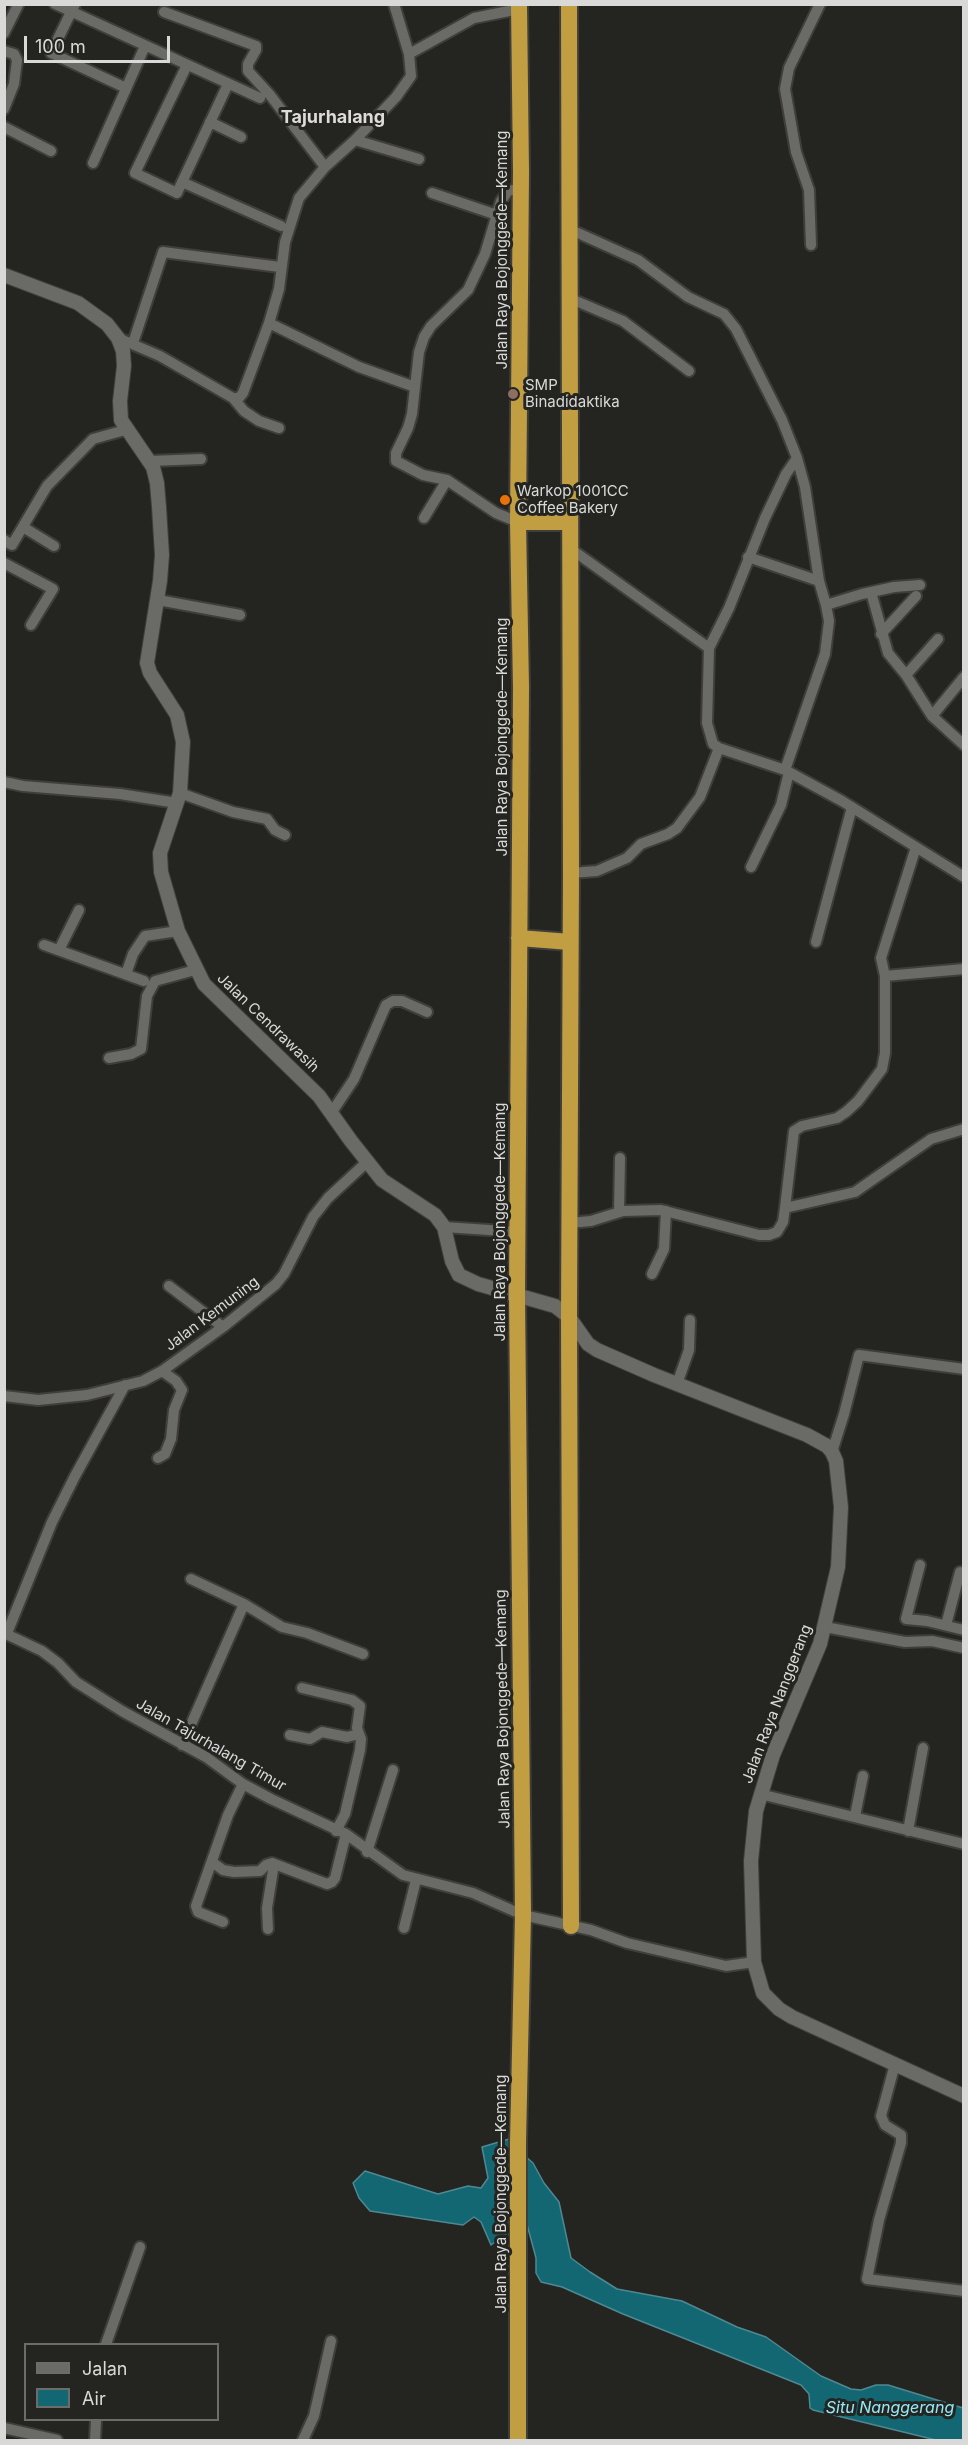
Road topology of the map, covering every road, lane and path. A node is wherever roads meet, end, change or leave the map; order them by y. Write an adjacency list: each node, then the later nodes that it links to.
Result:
1 (55, 4): 7 (street)
2 (393, 4): 12 (street)
3 (569, 4): 31 (highway)
4 (820, 4): 32 (street)
5 (18, 5): 9 (street)
6 (519, 7): 12 (street); 27 (highway, Jalan Raya Bojonggede—Kemang)
7 (73, 8): 10 (street); 15 (street)
8 (164, 12): 25 (street)
9 (4, 33)
10 (145, 46): 13 (street); 15 (street)
11 (4, 51): 17 (street)
12 (409, 54): 21 (street)
13 (187, 65): 14 (street); 26 (street)
14 (228, 84): 16 (street); 18 (street)
15 (126, 88): 24 (street)
16 (260, 98)
17 (4, 109)
18 (210, 122): 20 (street); 26 (street)
19 (4, 127): 22 (street)
20 (241, 137)
21 (355, 140): 23 (street); 25 (street)
22 (51, 152)
23 (419, 159)
24 (93, 163)
25 (325, 167): 33 (street)
26 (182, 182): 30 (street)
27 (521, 188): 29 (street); 49 (highway, Jalan Raya Bojonggede—Kemang)
28 (432, 193): 29 (street)
29 (497, 215): 40 (street)
30 (281, 226)
31 (569, 229): 35 (highway); 44 (street)
32 (811, 244)
33 (280, 267): 36 (street); 38 (street)
34 (4, 275): 37 (street)
35 (569, 298): 39 (street); 50 (highway)
36 (269, 323): 40 (street); 41 (street)
37 (118, 338): 38 (street); 43 (street)
38 (133, 343): 41 (street)
39 (689, 371)
40 (415, 387): 47 (street)
41 (233, 398): 42 (street)
42 (279, 428)
43 (125, 430): 46 (street, Jalan Cendrawasih); 51 (street)
44 (797, 458): 55 (street); 57 (street)
45 (201, 459): 46 (street)
46 (150, 461): 61 (street, Jalan Cendrawasih)
47 (447, 480): 48 (street); 49 (street)
48 (424, 518)
49 (518, 522): 50 (highway); 84 (highway, Jalan Raya Bojonggede—Kemang)
50 (569, 522): 54 (highway)
51 (23, 527): 52 (street); 53 (street)
52 (8, 543): 56 (street)
53 (54, 546)
54 (571, 549): 67 (street); 80 (highway)
55 (748, 556): 57 (street); 67 (street)
56 (4, 561): 64 (street)
57 (819, 581): 62 (street)
58 (920, 585): 59 (street)
59 (871, 592): 62 (street); 65 (street)
60 (916, 596): 65 (street)
61 (158, 600): 63 (street); 75 (street, Jalan Cendrawasih)
62 (826, 605): 73 (street)
63 (240, 615)
64 (31, 625)
65 (881, 634): 68 (street)
66 (938, 639): 68 (street)
67 (709, 648): 72 (street)
68 (906, 675): 70 (street)
69 (963, 677): 70 (street)
70 (932, 716): 71 (street)
71 (963, 746)
72 (719, 748): 73 (street); 80 (street)
73 (787, 771): 76 (street); 79 (street)
74 (4, 782): 75 (street)
75 (178, 798): 77 (street); 83 (street, Jalan Cendrawasih)
76 (852, 807): 78 (street); 86 (street)
77 (285, 835)
78 (916, 847): 81 (street); 92 (street)
79 (751, 867)
80 (571, 873): 85 (highway)
81 (963, 877)
82 (79, 910): 88 (street)
83 (177, 931): 90 (street, Jalan Cendrawasih); 91 (street)
84 (519, 938): 85 (highway); 105 (highway, Jalan Raya Bojonggede—Kemang)
85 (570, 942): 103 (highway)
86 (816, 942)
87 (44, 945): 88 (street)
88 (59, 950): 91 (street)
89 (963, 969): 92 (street)
90 (195, 970): 95 (street); 96 (street, Jalan Cendrawasih)
91 (126, 974): 93 (street)
92 (885, 976): 100 (street)
93 (144, 981)
94 (427, 1012): 96 (street)
95 (109, 1058)
96 (332, 1112): 99 (street, Jalan Cendrawasih)
97 (963, 1129): 100 (street)
98 (620, 1158): 102 (street)
99 (367, 1162): 104 (street, Jalan Cendrawasih); 111 (street, Jalan Kemuning)
100 (785, 1209): 101 (street)
101 (666, 1211): 102 (street); 106 (street)
102 (619, 1212): 103 (street)
103 (569, 1223): 109 (highway)
104 (444, 1227): 105 (street); 108 (street)
105 (519, 1232): 108 (highway, Jalan Raya Bojonggede—Kemang)
106 (652, 1274)
107 (169, 1286): 111 (street)
108 (517, 1294): 109 (street); 146 (highway, Jalan Raya Bojonggede—Kemang)
109 (569, 1317): 114 (street); 148 (highway)
110 (690, 1320): 114 (street)
111 (223, 1327): 113 (street, Jalan Kemuning)
112 (963, 1369): 117 (street)
113 (162, 1371): 115 (street, Jalan Kemuning); 118 (street)
114 (677, 1384): 117 (street)
115 (125, 1385): 116 (street, Jalan Kemuning); 126 (street)
116 (4, 1396)
117 (832, 1452): 124 (street, Jalan Raya Nanggerang)
118 (158, 1458)
119 (920, 1565): 123 (street)
120 (960, 1572): 123 (street)
121 (190, 1579): 122 (street)
122 (244, 1604): 128 (street); 132 (street)
123 (946, 1625): 125 (street)
124 (825, 1627): 127 (street); 137 (street, Jalan Raya Nanggerang)
125 (963, 1630)
126 (6, 1633): 132 (street, Jalan Tajurhalang Timur)
127 (963, 1648)
128 (363, 1654)
129 (302, 1688): 130 (street)
130 (359, 1734): 131 (street); 140 (street)
131 (290, 1735)
132 (182, 1745): 136 (street, Jalan Tajurhalang Timur)
133 (923, 1748): 139 (street)
134 (393, 1770): 142 (street)
135 (863, 1776): 138 (street)
136 (243, 1784): 140 (street, Jalan Tajurhalang Timur); 143 (street)
137 (760, 1794): 138 (street); 151 (street, Jalan Raya Nanggerang)
138 (855, 1816): 139 (street)
139 (908, 1831): 141 (street)
140 (341, 1833): 142 (street, Jalan Tajurhalang Timur); 144 (street)
141 (963, 1844)
142 (367, 1852): 145 (street, Jalan Tajurhalang Timur)
143 (212, 1862): 144 (street); 147 (street)
144 (274, 1864): 150 (street)
145 (416, 1880): 146 (street, Jalan Tajurhalang Timur); 149 (street)
146 (523, 1915): 148 (street, Jalan Tajurhalang Timur); 163 (highway, Jalan Raya Bojonggede—Kemang)
147 (223, 1922)
148 (572, 1926): 151 (street, Jalan Tajurhalang Timur)
149 (404, 1928)
150 (268, 1929)
151 (754, 1962): 152 (street, Jalan Raya Nanggerang)
152 (895, 2064): 153 (street, Jalan Raya Nanggerang); 155 (street)
153 (963, 2096)
154 (140, 2247): 157 (street)
155 (963, 2291)
156 (331, 2341): 162 (street)
157 (106, 2343)
158 (96, 2421): 161 (street)
159 (4, 2428): 160 (street)
160 (57, 2440)
161 (95, 2440)
162 (303, 2440)
163 (518, 2440)

